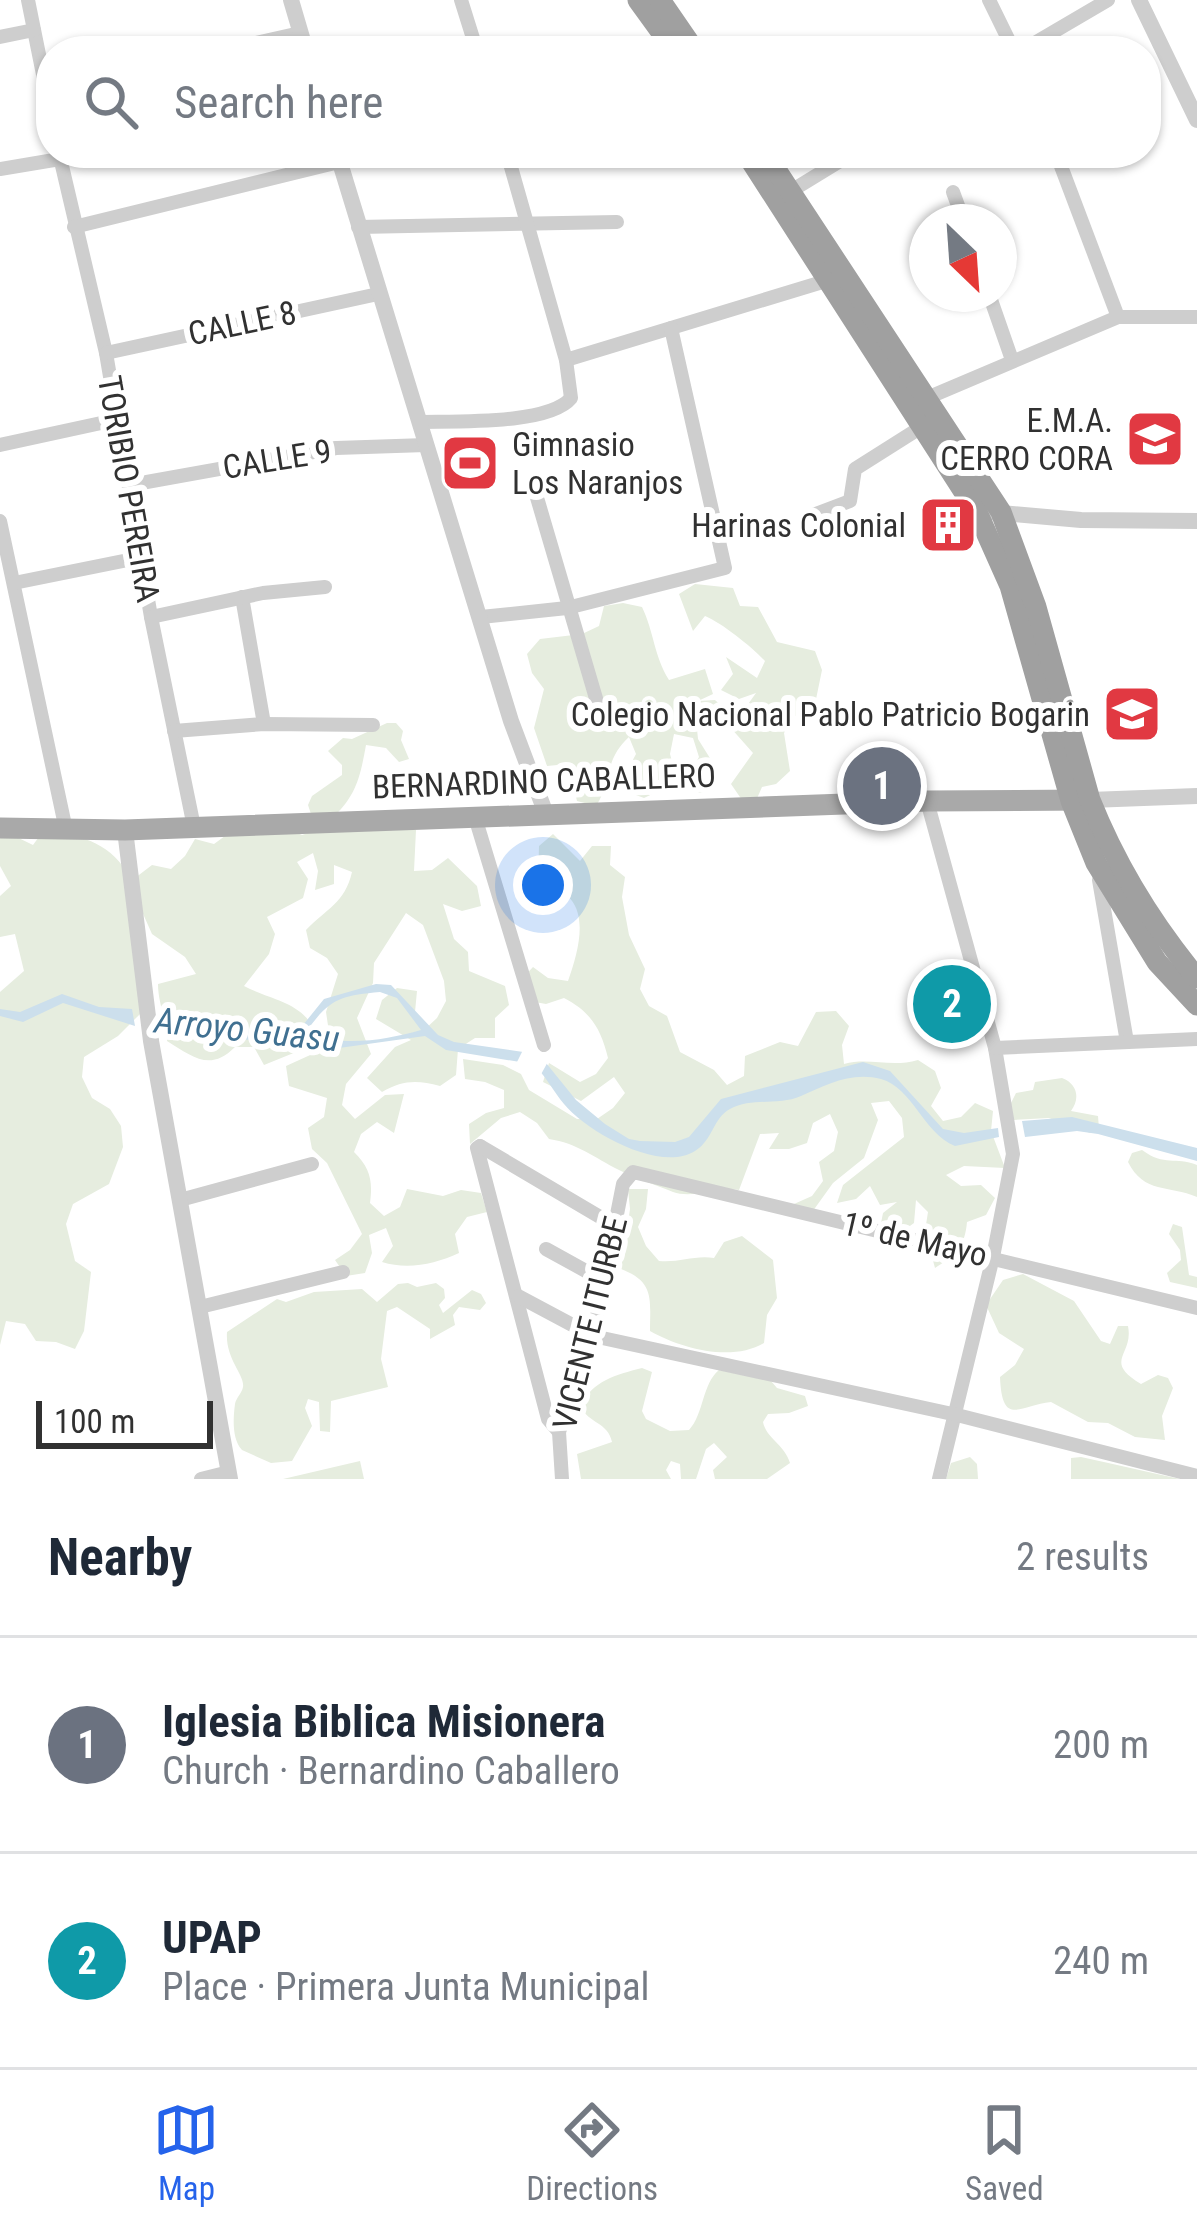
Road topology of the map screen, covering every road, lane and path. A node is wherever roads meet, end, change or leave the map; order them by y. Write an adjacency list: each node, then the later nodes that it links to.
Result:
1 (28, 0): 9 (street)
2 (291, 0): 10 (street)
3 (461, 0): 11 (street)
4 (638, 0): 12 (highway)
5 (988, 0): 14 (street)
6 (1108, 0): 15 (street)
7 (1139, 0): 16 (street)
8 (664, 1): 13 (highway)
9 (34, 30): 17 (street); 18 (street)
10 (301, 36)
11 (472, 36)
12 (664, 36)
13 (686, 36)
14 (1009, 36)
15 (1044, 36)
16 (1156, 36)
17 (0, 37)
18 (36, 38)
19 (1161, 46): 20 (street)
20 (1197, 120)
21 (36, 161): 30 (street)
22 (62, 168): 36 (street, TORIBIO PEREIRA)
23 (300, 168): 36 (street)
24 (341, 168): 37 (street)
25 (511, 168): 35 (street)
26 (756, 168): 38 (highway)
27 (775, 168): 31 (highway)
28 (829, 168): 31 (street)
29 (1062, 168): 41 (street)
30 (0, 169)
31 (791, 191): 47 (highway)
32 (953, 192): 33 (street)
33 (957, 204)
34 (617, 222): 35 (street)
35 (527, 225): 37 (street); 45 (street)
36 (74, 227): 44 (street, TORIBIO PEREIRA)
37 (358, 227): 39 (street)
38 (829, 280): 43 (street); 50 (highway)
39 (377, 294): 44 (street, CALLE 8); 49 (street)
40 (995, 312): 46 (street)
41 (1118, 316): 42 (street); 46 (street)
42 (1197, 317)
43 (671, 328): 45 (street); 64 (street)
44 (106, 353): 48 (street, TORIBIO PEREIRA)
45 (566, 360): 49 (street)
46 (1012, 360): 47 (street)
47 (923, 395): 56 (highway)
48 (115, 420): 51 (street); 54 (street, TORIBIO PEREIRA)
49 (418, 422): 52 (street)
50 (923, 426): 55 (highway); 57 (street)
51 (0, 445)
52 (426, 445): 54 (street, CALLE 9); 66 (street)
53 (533, 484): 64 (street)
54 (130, 485): 60 (street, TORIBIO PEREIRA)
55 (977, 512): 56 (street); 72 (highway)
56 (1000, 512): 59 (street); 72 (highway)
57 (813, 515)
58 (0, 521): 61 (street)
59 (1197, 521)
60 (143, 557): 61 (street); 65 (street, TORIBIO PEREIRA)
61 (14, 583): 78 (street)
62 (325, 587): 63 (street)
63 (242, 597): 65 (street); 68 (street)
64 (567, 608): 66 (street); 67 (street)
65 (152, 617): 70 (street, TORIBIO PEREIRA)
66 (481, 617): 74 (street)
67 (600, 712)
68 (263, 724): 69 (street); 70 (street)
69 (373, 725)
70 (174, 731): 76 (street, TORIBIO PEREIRA)
71 (1197, 796): 72 (street)
72 (1080, 800): 73 (main road, BERNARDINO CABALLERO); 80 (highway); 81 (highway)
73 (927, 801): 74 (main road, BERNARDINO CABALLERO); 86 (street)
74 (546, 814): 75 (main road, BERNARDINO CABALLERO)
75 (475, 817): 76 (main road, BERNARDINO CABALLERO); 85 (street)
76 (194, 827): 79 (main road, BERNARDINO CABALLERO)
77 (0, 829): 78 (main road, BERNARDINO CABALLERO)
78 (66, 830): 79 (main road, BERNARDINO CABALLERO)
79 (125, 830): 89 (street)
80 (1096, 863): 82 (highway); 84 (street)
81 (1197, 978)
82 (1197, 1005)
83 (1197, 1039): 84 (street)
84 (1127, 1042): 86 (street)
85 (544, 1045)
86 (995, 1048): 92 (street)
87 (312, 1164): 89 (street)
88 (633, 1172): 90 (street, VICENTE ITURBE); 92 (street, 1º de Mayo)
89 (180, 1200): 96 (street)
90 (617, 1227): 94 (street, VICENTE ITURBE); 95 (street)
91 (546, 1249): 94 (street)
92 (993, 1257): 97 (street, 1º de Mayo); 99 (street)
93 (344, 1272): 96 (street)
94 (604, 1281): 98 (street, VICENTE ITURBE)
95 (518, 1296): 98 (street); 100 (street)
96 (200, 1307): 101 (street)
97 (1197, 1308)
98 (593, 1336): 99 (street); 100 (street, VICENTE ITURBE)
99 (957, 1415): 102 (street); 105 (street)
100 (559, 1432): 104 (street, VICENTE ITURBE)
101 (229, 1476): 103 (street)
102 (1197, 1476)
103 (201, 1479)
104 (562, 1479)
105 (939, 1479)

